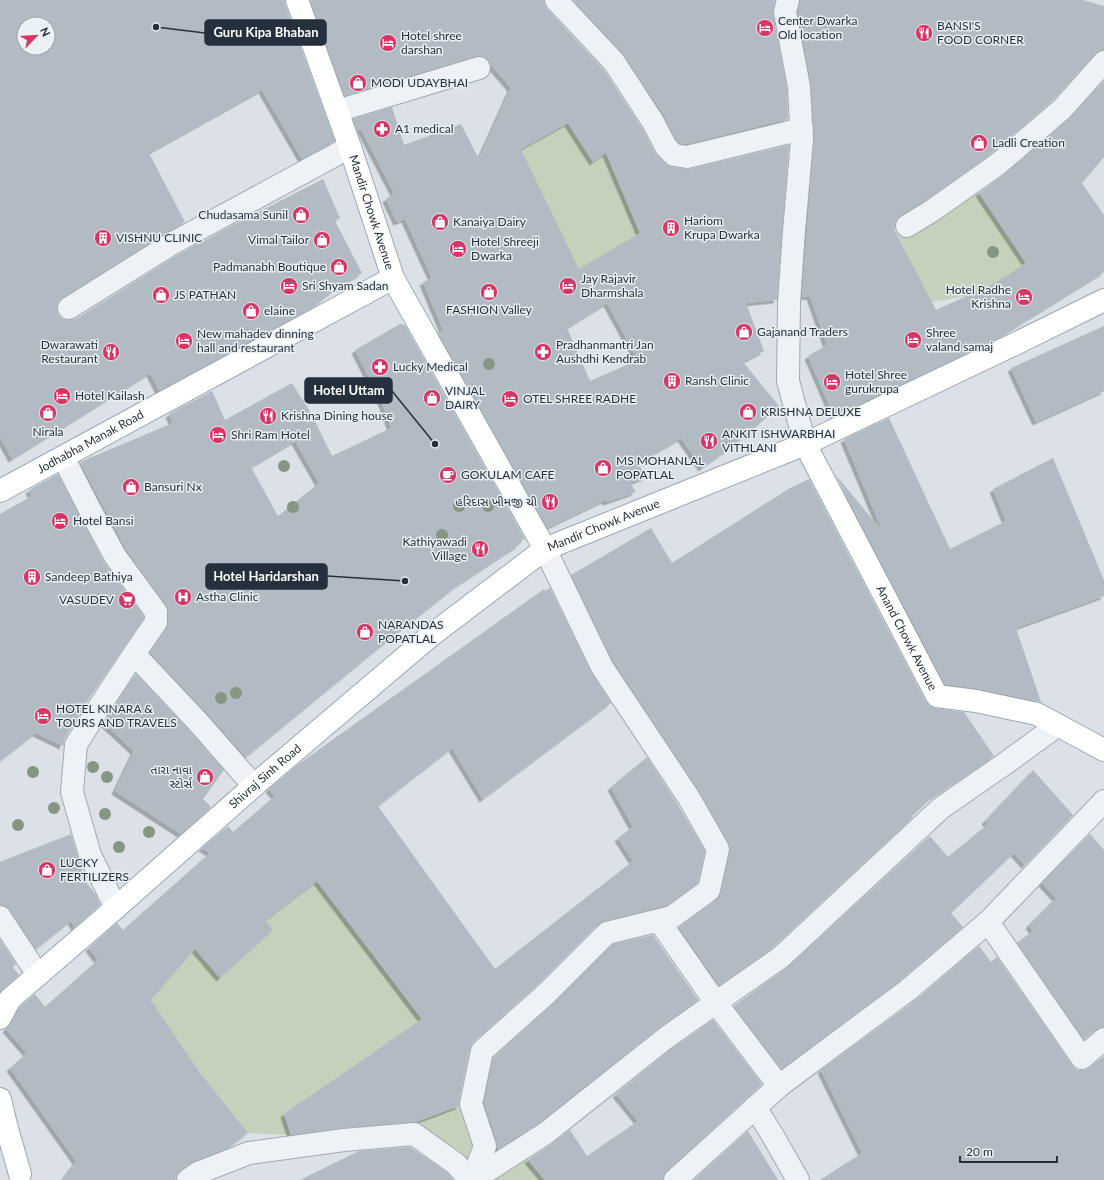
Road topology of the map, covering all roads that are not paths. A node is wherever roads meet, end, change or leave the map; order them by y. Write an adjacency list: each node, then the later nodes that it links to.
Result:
1 (297, 0): 6 (main road, Mandir Chowk Avenue)
2 (556, 0): 7 (street)
3 (788, 0): 7 (street)
4 (1104, 62): 9 (street)
5 (479, 68): 6 (street)
6 (338, 112): 8 (main road, Mandir Chowk Avenue)
7 (802, 129): 13 (street)
8 (350, 147): 10 (main road, Mandir Chowk Avenue); 12 (street)
9 (907, 226)
10 (393, 278): 14 (main road, Jodhabha Manak Road); 16 (main road, Mandir Chowk Avenue)
11 (1104, 300): 13 (main road, Mandir Chowk Avenue)
12 (69, 308)
13 (805, 444): 16 (main road, Mandir Chowk Avenue); 18 (main road, Anand Chowk Avenue)
14 (63, 457): 15 (main road, Jodhabha Manak Road); 17 (street)
15 (0, 491)
16 (545, 549): 20 (main road, Shivraj Sinh Road); 24 (street)
17 (134, 654): 20 (street); 22 (street)
18 (1058, 725): 19 (main road, Anand Chowk Avenue); 27 (street)
19 (1104, 750)
20 (254, 786): 22 (main road, Shivraj Sinh Road)
21 (1104, 801): 25 (street)
22 (116, 908): 26 (main road, Shivraj Sinh Road)
23 (0, 917): 26 (street)
24 (659, 921): 27 (street); 36 (street)
25 (988, 922): 29 (street); 30 (street)
26 (38, 975): 28 (main road, Shivraj Sinh Road)
27 (716, 1003): 30 (street); 36 (street)
28 (0, 1018)
29 (1104, 1040)
30 (779, 1086): 32 (street)
31 (0, 1099): 34 (main road)
32 (755, 1107): 37 (street); 38 (street)
33 (0, 1154): 34 (main road)
34 (23, 1177)
35 (188, 1180): 36 (street)
36 (472, 1180)
37 (675, 1180)
38 (798, 1180)

